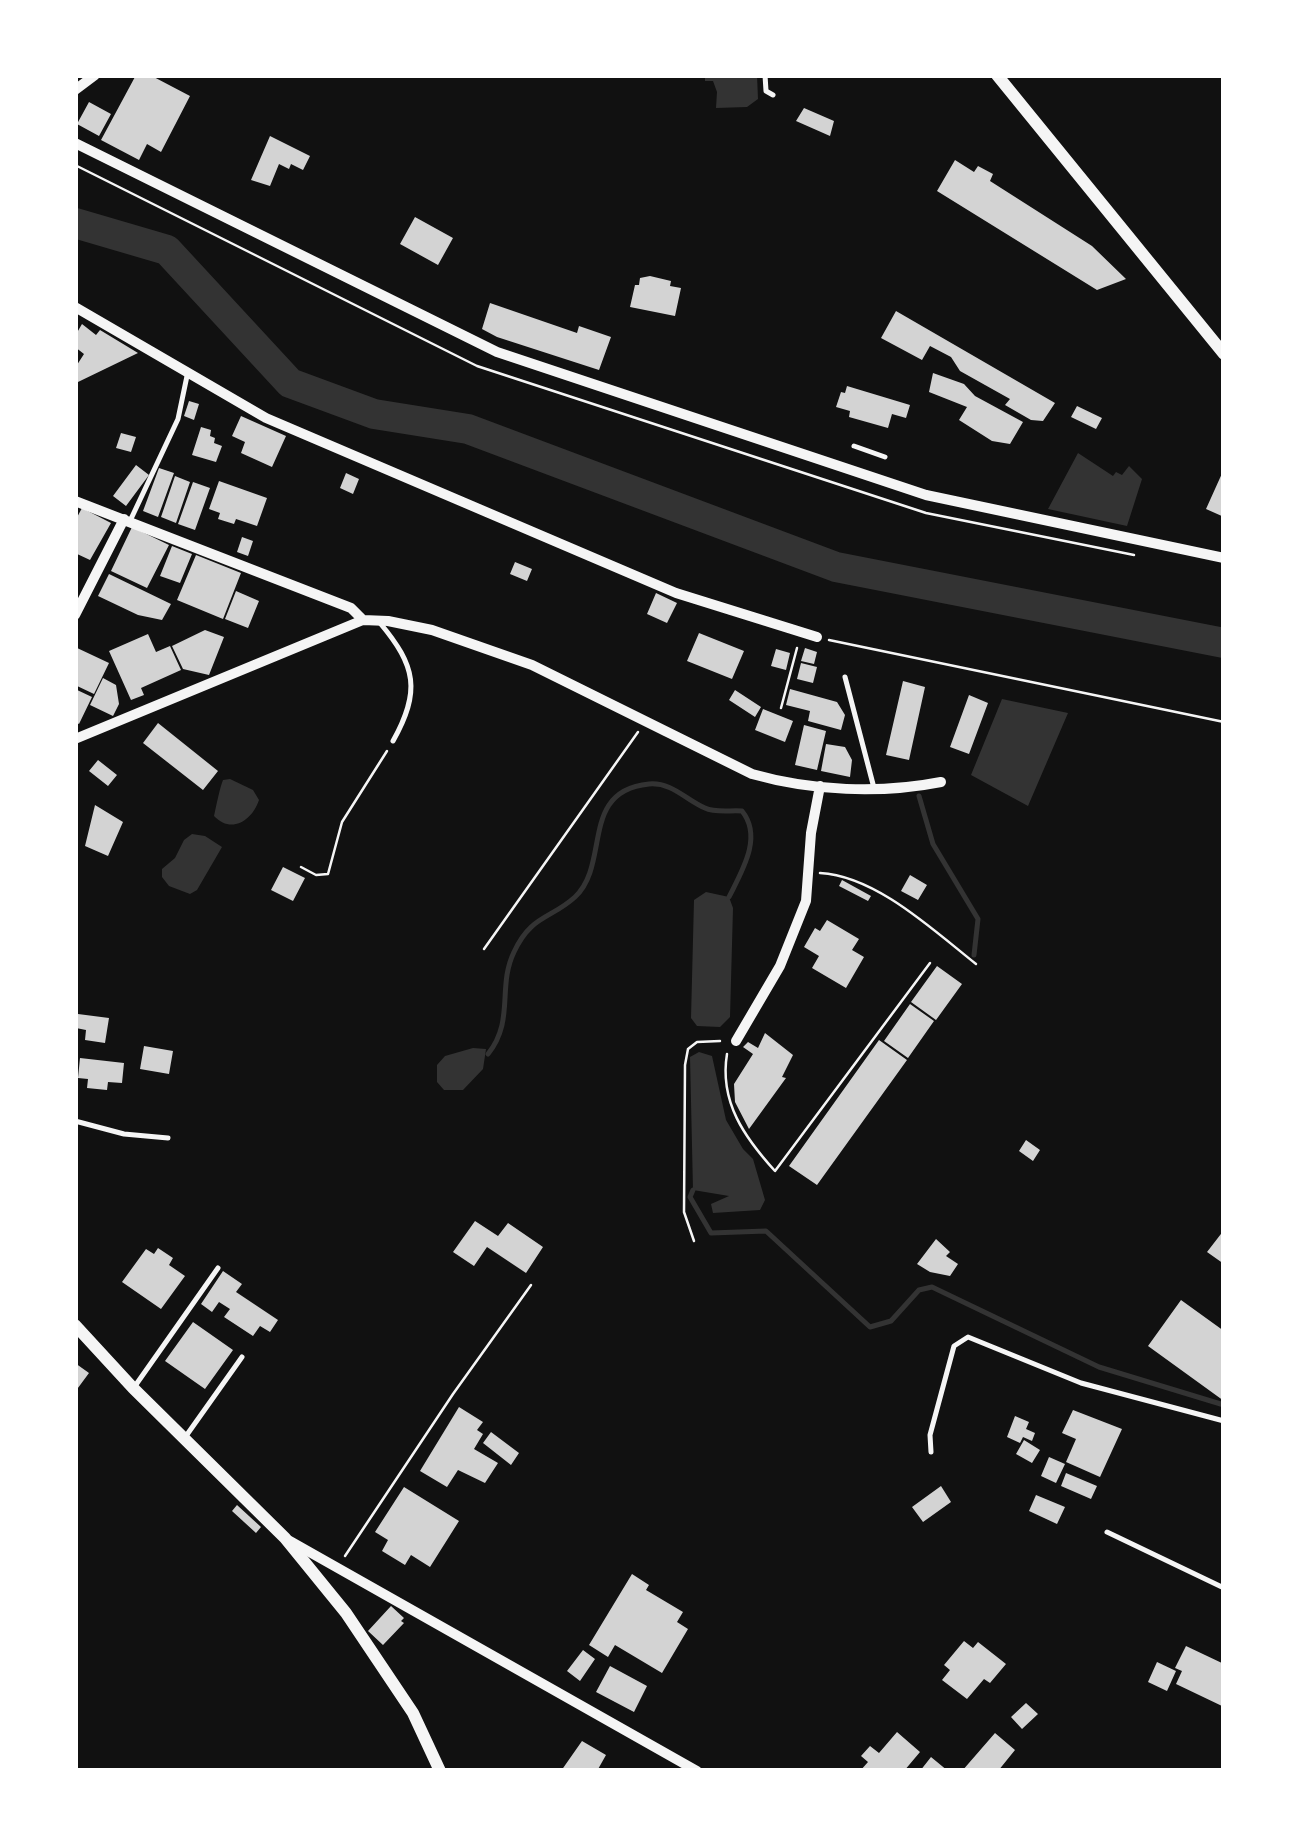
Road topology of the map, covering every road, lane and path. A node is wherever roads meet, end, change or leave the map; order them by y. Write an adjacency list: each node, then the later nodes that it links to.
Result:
1 (95, 75): 4 (street)
2 (765, 75): 5 (lane)
3 (996, 75): 8 (street)
4 (75, 90)
5 (773, 95)
6 (75, 143): 14 (street)
7 (75, 307): 9 (street)
8 (1224, 354)
9 (188, 373): 13 (lane); 18 (street)
10 (854, 446): 11 (lane)
11 (885, 456)
12 (75, 501): 13 (street)
13 (127, 520): 15 (street); 16 (street)
14 (1224, 558)
15 (75, 616)
16 (364, 620): 17 (street); 24 (street)
17 (378, 620): 22 (street); 25 (lane)
18 (801, 632): 19 (street); 21 (path)
19 (817, 638): 23 (path)
20 (844, 678): 28 (lane)
21 (781, 708)
22 (644, 722): 27 (street); 31 (path)
23 (1224, 722)
24 (75, 739)
25 (393, 741): 29 (path)
26 (942, 782): 28 (street)
27 (820, 786): 28 (street); 30 (street)
28 (874, 788)
29 (301, 867)
30 (808, 872): 33 (path); 34 (street)
31 (484, 949)
32 (930, 963): 34 (path)
33 (976, 964)
34 (736, 1041): 37 (path)
35 (75, 1122): 36 (lane)
36 (168, 1138)
37 (694, 1241)
38 (218, 1268): 42 (lane)
39 (532, 1285): 48 (path)
40 (77, 1330): 42 (street)
41 (242, 1357): 44 (lane)
42 (134, 1388): 44 (street)
43 (1224, 1421): 45 (lane)
44 (184, 1438): 47 (street)
45 (931, 1452)
46 (1106, 1532): 49 (lane)
47 (285, 1538): 48 (street); 50 (street)
48 (338, 1568): 51 (street)
49 (1224, 1588)
50 (440, 1771)
51 (697, 1771)

